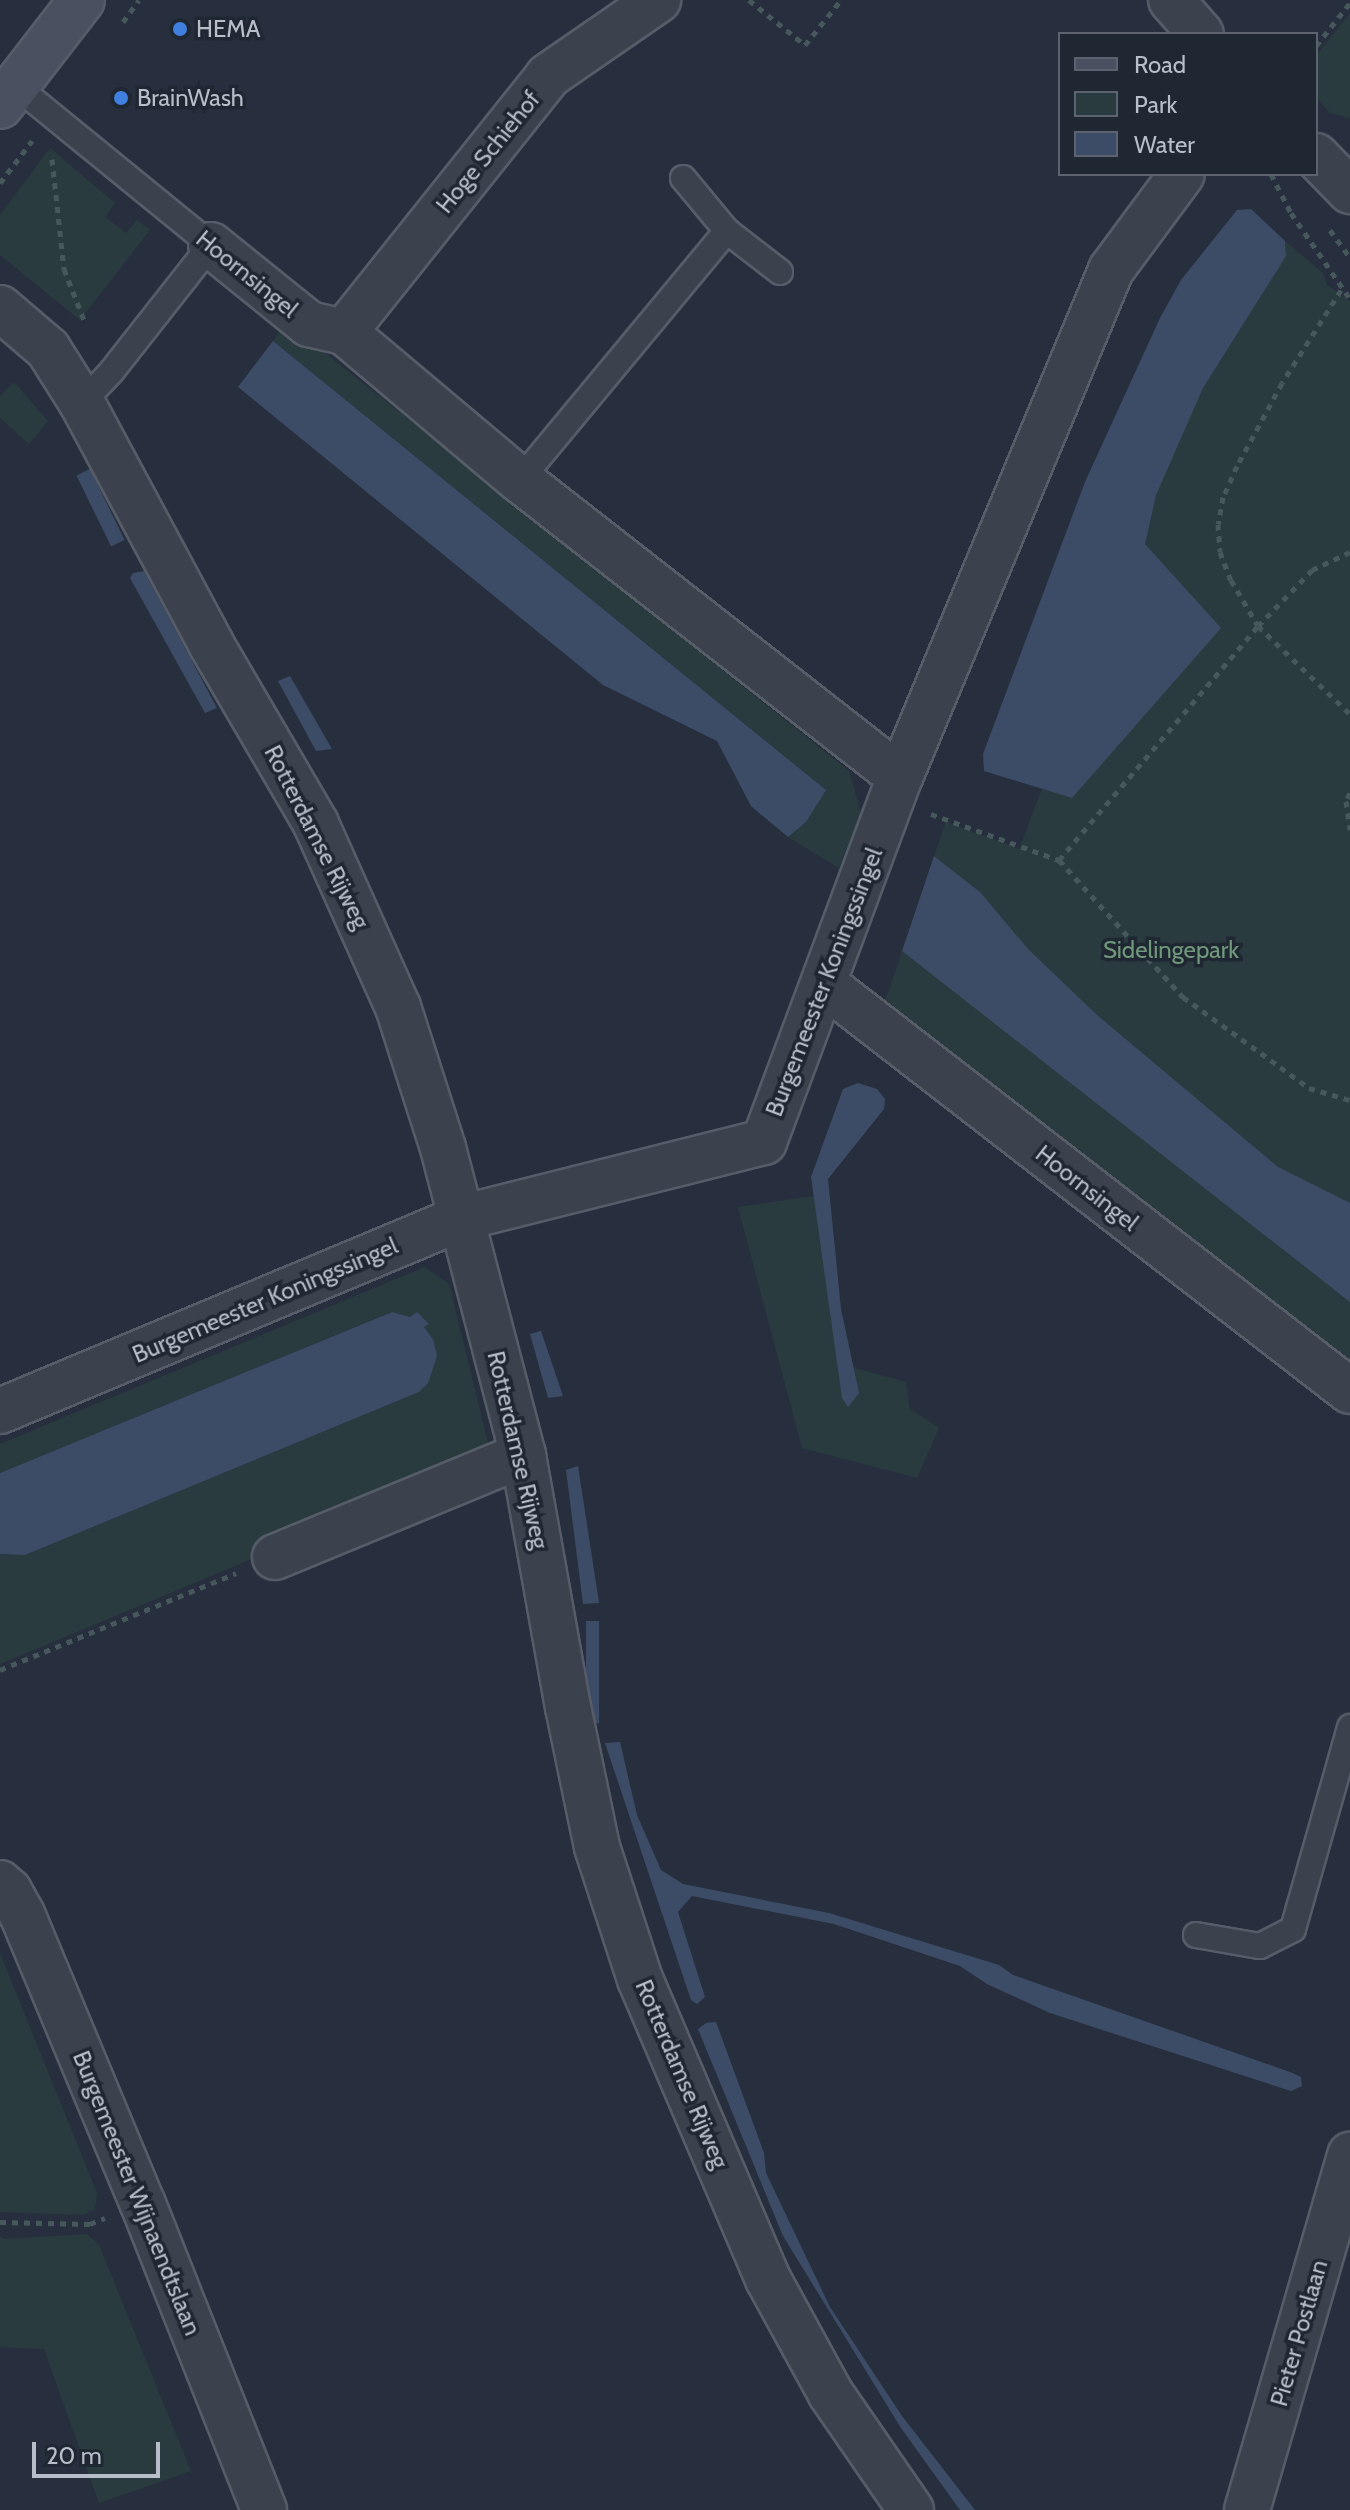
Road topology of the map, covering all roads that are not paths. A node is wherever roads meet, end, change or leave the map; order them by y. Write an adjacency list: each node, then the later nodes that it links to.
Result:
1 (82, 0): 5 (street)
2 (658, 0): 14 (street, Hoge Schiehof)
3 (1171, 0): 4 (street)
4 (1199, 32)
5 (5, 89): 11 (lane, Hoornsingel)
6 (1318, 158): 9 (street)
7 (1181, 176): 17 (street, Burgemeester Koningssingel)
8 (683, 178): 10 (lane)
9 (1350, 191)
10 (727, 231): 12 (lane); 16 (lane)
11 (211, 245): 14 (street, Hoornsingel); 15 (lane)
12 (780, 272)
13 (0, 308): 15 (street, Rotterdamse Rijweg)
14 (344, 332): 16 (street, Hoornsingel)
15 (82, 403): 19 (street, Rotterdamse Rijweg)
16 (520, 480): 17 (street, Hoornsingel)
17 (896, 789): 18 (street, Burgemeester Koningssingel)
18 (824, 984): 19 (street, Burgemeester Koningssingel); 20 (street, Hoornsingel)
19 (461, 1218): 21 (street, Burgemeester Koningssingel); 22 (street, Rotterdamse Rijweg)
20 (1350, 1391)
21 (0, 1411)
22 (523, 1455): 23 (street); 29 (street, Rotterdamse Rijweg)
23 (275, 1557)
24 (1350, 1727): 26 (lane)
25 (0, 1883): 28 (street, Burgemeester Wijnaendtslaan)
26 (1196, 1935)
27 (1350, 2155): 30 (street, Pieter Postlaan)
28 (264, 2510)
29 (911, 2510)
30 (1247, 2510)

